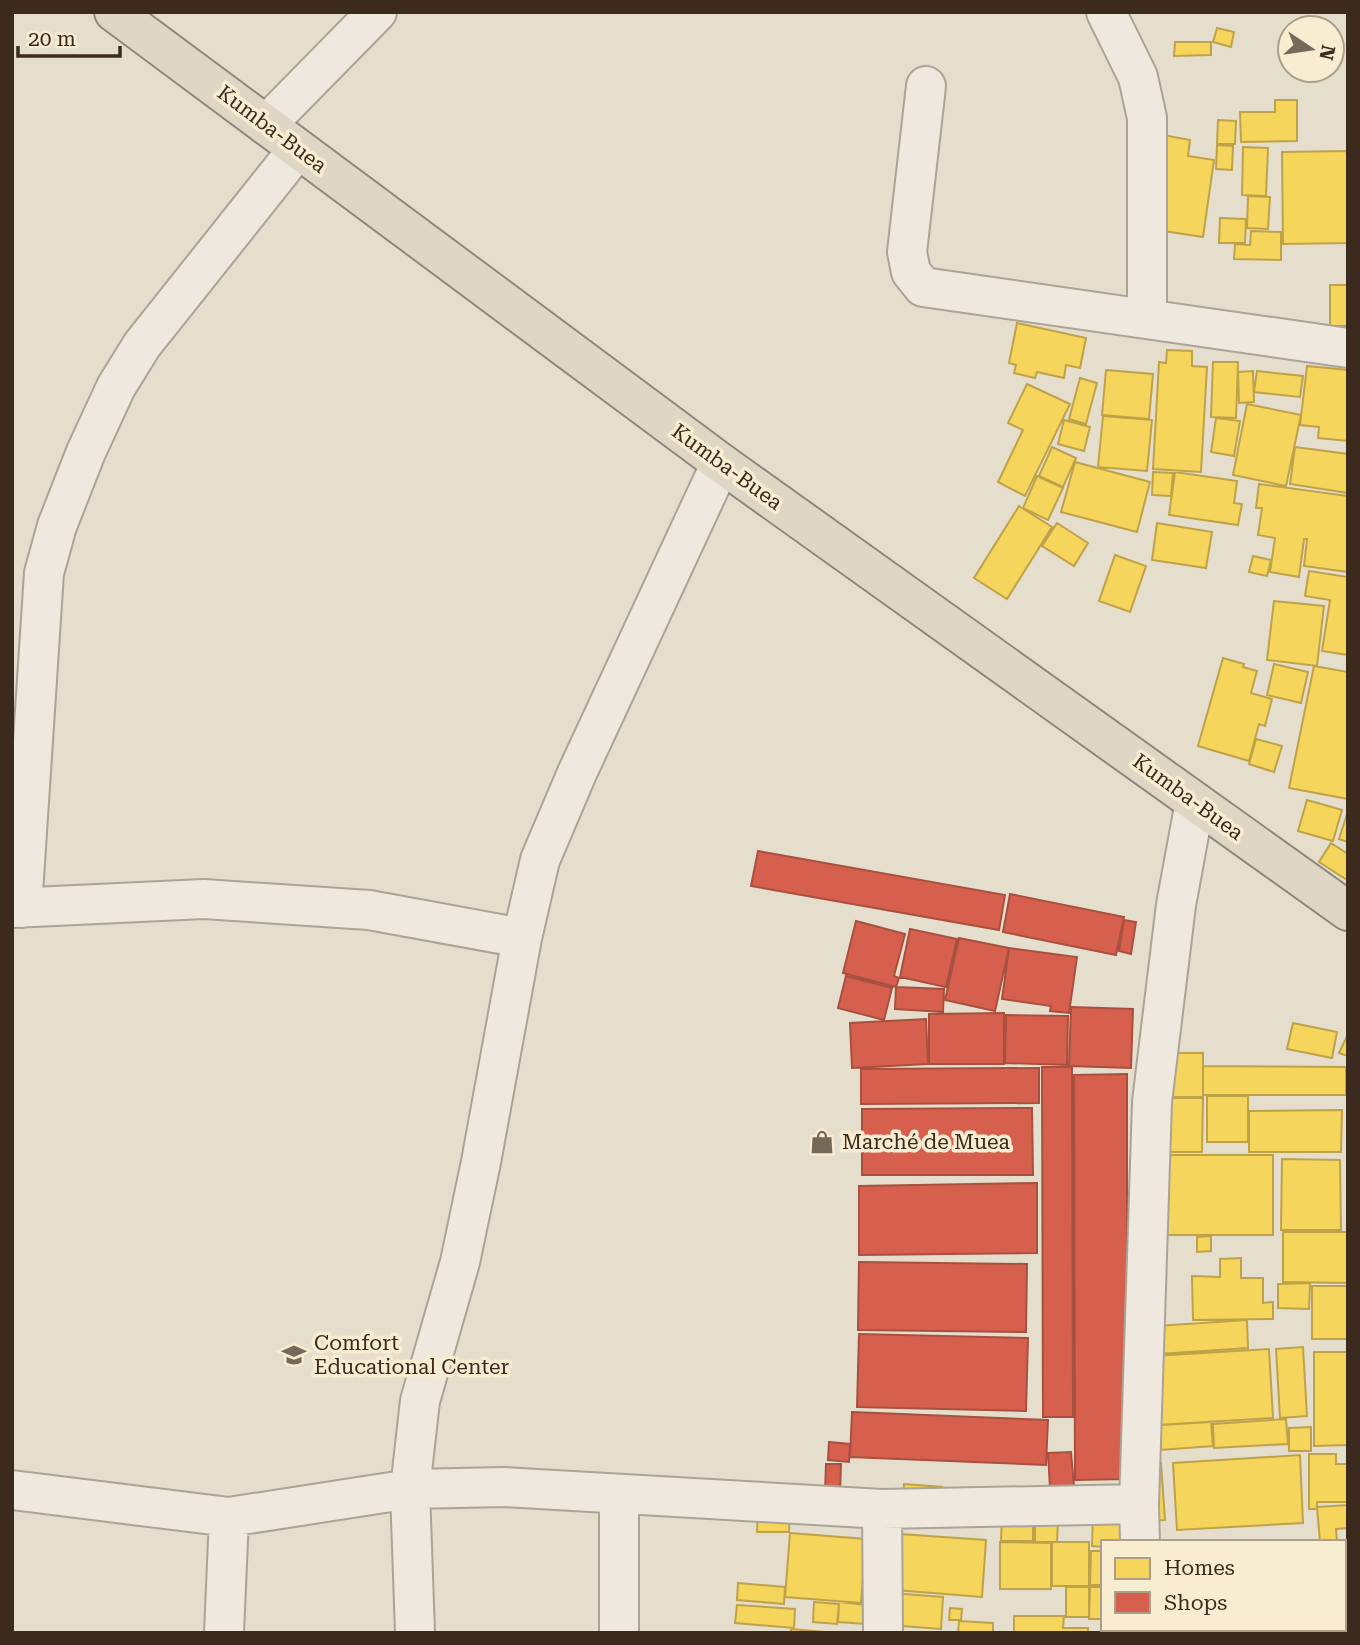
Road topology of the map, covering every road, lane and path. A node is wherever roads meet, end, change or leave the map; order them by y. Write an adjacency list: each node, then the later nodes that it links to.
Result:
1 (114, 12): 5 (highway, Kumba-Buea)
2 (377, 12): 5 (street)
3 (1106, 12): 7 (street)
4 (926, 86): 7 (street)
5 (266, 125): 6 (highway, Kumba-Buea)
6 (298, 149): 9 (highway, Kumba-Buea); 10 (street)
7 (1147, 319): 8 (street)
8 (1348, 348)
9 (721, 463): 11 (highway, Kumba-Buea); 14 (street)
10 (28, 571): 12 (street)
11 (1195, 802): 13 (highway, Kumba-Buea); 18 (street)
12 (17, 908): 14 (street)
13 (1348, 911)
14 (522, 938): 15 (street)
15 (410, 1489): 17 (street); 20 (street); 23 (street)
16 (12, 1490): 20 (street)
17 (619, 1494): 19 (street); 24 (street)
18 (1139, 1504): 19 (street); 21 (street)
19 (881, 1509): 25 (street)
20 (229, 1517): 22 (street)
21 (1140, 1540)
22 (224, 1633)
23 (415, 1633)
24 (619, 1633)
25 (883, 1633)

